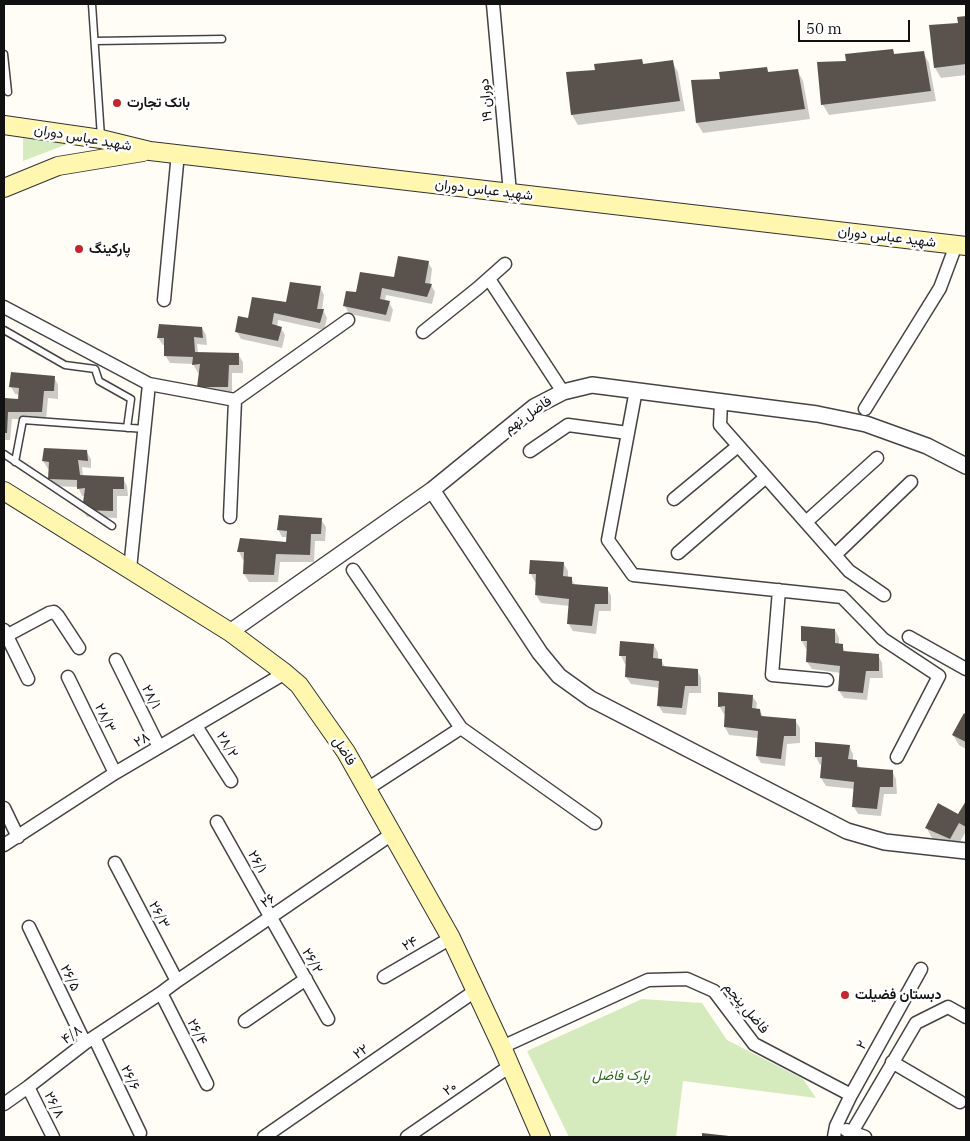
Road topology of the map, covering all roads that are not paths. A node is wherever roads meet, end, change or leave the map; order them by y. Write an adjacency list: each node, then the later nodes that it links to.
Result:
1 (92, 4): 4 (lane)
2 (493, 4): 12 (street, دوران ۱۹)
3 (222, 39): 4 (lane)
4 (95, 41): 8 (lane)
5 (4, 54): 6 (lane)
6 (8, 92)
7 (4, 124): 8 (main road, شهید عباس دوران)
8 (101, 138): 9 (main road, شهید عباس دوران)
9 (150, 151): 10 (main road, شهید عباس دوران); 11 (main road)
10 (178, 153): 12 (main road, شهید عباس دوران); 16 (street)
11 (4, 188)
12 (510, 192): 13 (main road, شهید عباس دوران)
13 (961, 246): 26 (street)
14 (505, 264): 15 (street)
15 (489, 279): 20 (street); 23 (street)
16 (164, 300)
17 (4, 307): 21 (street)
18 (348, 320): 24 (street)
19 (4, 330): 27 (lane)
20 (423, 332)
21 (149, 384): 24 (street); 28 (street)
22 (636, 390): 23 (street, فاضل نهم); 25 (street, فاضل نهم); 29 (street)
23 (563, 392): 38 (street, فاضل نهم)
24 (235, 400): 41 (street)
25 (720, 402): 30 (street); 35 (street, فاضل نهم)
26 (865, 409)
27 (128, 428): 28 (lane); 34 (lane)
28 (144, 430): 46 (street)
29 (628, 433): 31 (street); 48 (street)
30 (738, 446): 36 (street); 40 (street)
31 (530, 451)
32 (4, 454): 34 (lane)
33 (877, 458): 42 (street)
34 (15, 462): 43 (lane)
35 (966, 466)
36 (766, 477): 42 (street); 44 (street)
37 (911, 482): 45 (street)
38 (432, 490): 50 (street, فاضل نهم); 73 (street)
39 (4, 491): 46 (main road, فاضل)
40 (674, 499)
41 (230, 517)
42 (806, 522): 45 (street)
43 (112, 526)
44 (678, 553)
45 (835, 554): 49 (street)
46 (130, 569): 50 (main road, فاضل)
47 (353, 570): 61 (street)
48 (779, 590): 59 (street); 63 (street)
49 (884, 595)
50 (230, 632): 56 (main road, فاضل)
51 (5, 633): 53 (street); 58 (street)
52 (910, 637): 55 (street)
53 (79, 648)
54 (116, 660): 62 (street, ۲۸/۱)
55 (966, 669)
56 (285, 673): 60 (street, ۲۸); 66 (main road, فاضل)
57 (68, 677): 64 (street, ۲۸/۳)
58 (28, 679)
59 (827, 680)
60 (196, 726): 62 (street, ۲۸); 65 (street, ۲۸/۲)
61 (461, 728): 66 (street); 69 (street)
62 (159, 747): 64 (street, ۲۸)
63 (897, 757)
64 (115, 773): 71 (street, ۲۸)
65 (231, 781)
66 (367, 789): 70 (main road, فاضل)
67 (4, 808): 71 (street)
68 (216, 822): 75 (street, ۲۶/۱)
69 (595, 823)
70 (392, 834): 75 (street, ۲۶); 77 (main road, فاضل)
71 (18, 837): 72 (street, ۲۸)
72 (4, 845)
73 (966, 851)
74 (115, 863): 81 (street, ۲۶/۳)
75 (270, 917): 80 (street, ۲۶/۲); 81 (street, ۲۶)
76 (28, 927): 87 (street, ۲۶/۵)
77 (450, 938): 79 (street, ۲۴); 82 (main road, فاضل)
78 (921, 969): 93 (street, ۲)
79 (384, 977)
80 (306, 979): 85 (street, ۲۶/۲); 86 (street)
81 (177, 981): 83 (street, ۲۶)
82 (475, 991): 88 (main road, فاضل); 100 (street, ۲۲)
83 (160, 994): 87 (street, ۴/۸); 91 (street, ۲۶/۴)
84 (966, 1016): 89 (street)
85 (328, 1019)
86 (245, 1021)
87 (89, 1040): 92 (street, ۴/۸); 98 (street, ۲۶/۶)
88 (502, 1047): 90 (main road, فاضل); 93 (street, فاضل پنجم)
89 (892, 1062): 94 (street); 97 (street)
90 (510, 1066): 101 (street, ۲۰); 102 (main road, فاضل)
91 (207, 1084)
92 (28, 1087): 95 (street, ۴/۸); 99 (street, ۲۶/۸)
93 (851, 1095): 96 (street, ۲)
94 (960, 1102)
95 (4, 1104)
96 (835, 1132): 97 (street)
97 (852, 1132): 103 (street)
98 (140, 1133)
99 (53, 1137)
100 (264, 1137)
101 (407, 1137)
102 (541, 1137)
103 (865, 1137)

